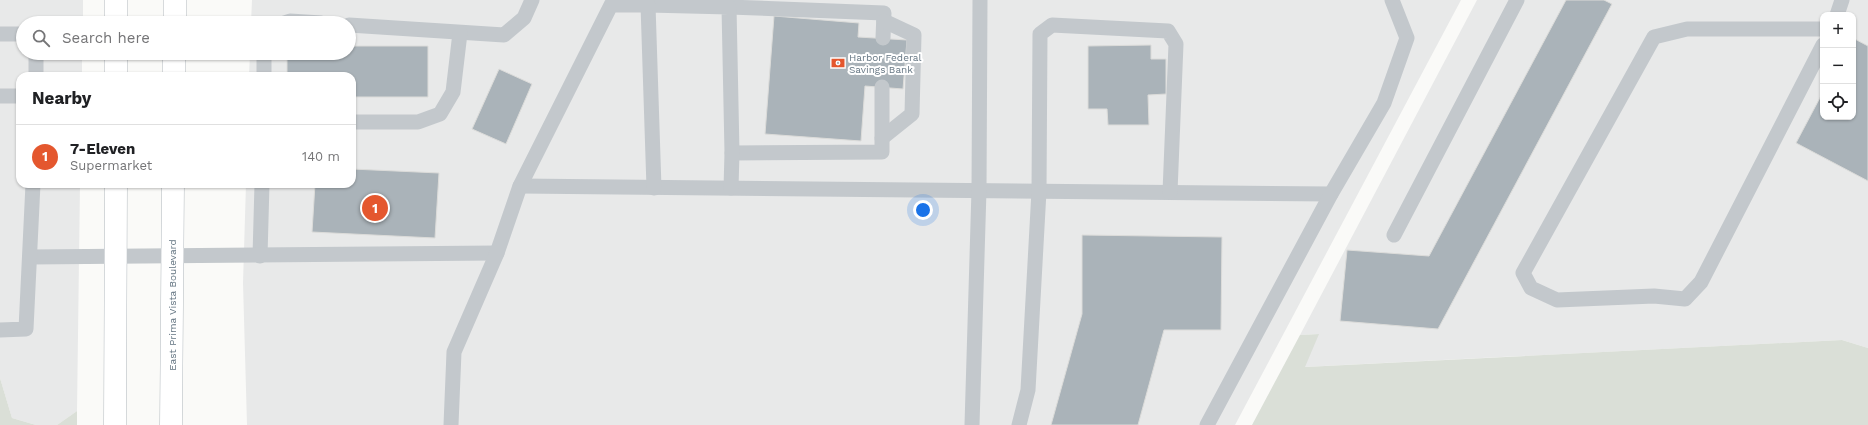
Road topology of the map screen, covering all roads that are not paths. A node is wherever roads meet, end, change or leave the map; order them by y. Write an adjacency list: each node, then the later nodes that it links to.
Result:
1 (116, 0): 11 (street)
2 (175, 0): 12 (street)
3 (532, 0): 16 (lane)
4 (980, 0): 42 (lane)
5 (1392, 0): 45 (lane)
6 (1517, 0): 46 (lane)
7 (1842, 0): 10 (lane)
8 (648, 5): 9 (lane); 35 (lane); 40 (lane)
9 (729, 7): 13 (lane); 34 (lane)
10 (1838, 12)
11 (116, 16)
12 (175, 16)
13 (884, 21): 19 (lane); 33 (lane)
14 (356, 26): 16 (lane)
15 (1820, 29): 20 (lane)
16 (460, 33): 32 (lane)
17 (0, 34): 18 (lane)
18 (16, 34)
19 (882, 38)
20 (1821, 48)
21 (36, 60): 25 (lane)
22 (116, 60): 26 (street)
23 (174, 60): 27 (street)
24 (264, 60): 28 (lane)
25 (36, 72)
26 (116, 72)
27 (174, 72)
28 (264, 72)
29 (882, 88): 33 (lane)
30 (0, 96): 31 (lane)
31 (16, 96)
32 (356, 122)
33 (882, 138): 34 (lane)
34 (732, 153): 41 (lane)
35 (520, 186): 40 (lane); 47 (lane)
36 (33, 188): 50 (lane)
37 (116, 188): 51 (street)
38 (173, 188): 48 (street, East Prima Vista Boulevard)
39 (262, 188): 49 (lane)
40 (654, 188): 41 (lane)
41 (731, 188): 42 (lane)
42 (979, 190): 43 (lane); 56 (lane)
43 (1039, 190): 44 (lane); 44 (lane); 57 (lane)
44 (1170, 192): 45 (lane)
45 (1331, 194): 58 (lane)
46 (1394, 235)
47 (497, 253): 49 (lane); 55 (lane)
48 (173, 256): 49 (lane); 51 (lane); 54 (street, East Prima Vista Boulevard)
49 (260, 256)
50 (30, 257): 51 (lane); 52 (lane)
51 (116, 257): 53 (street)
52 (0, 330)
53 (115, 425)
54 (171, 425)
55 (450, 425)
56 (972, 425)
57 (1019, 425)
58 (1207, 425)

